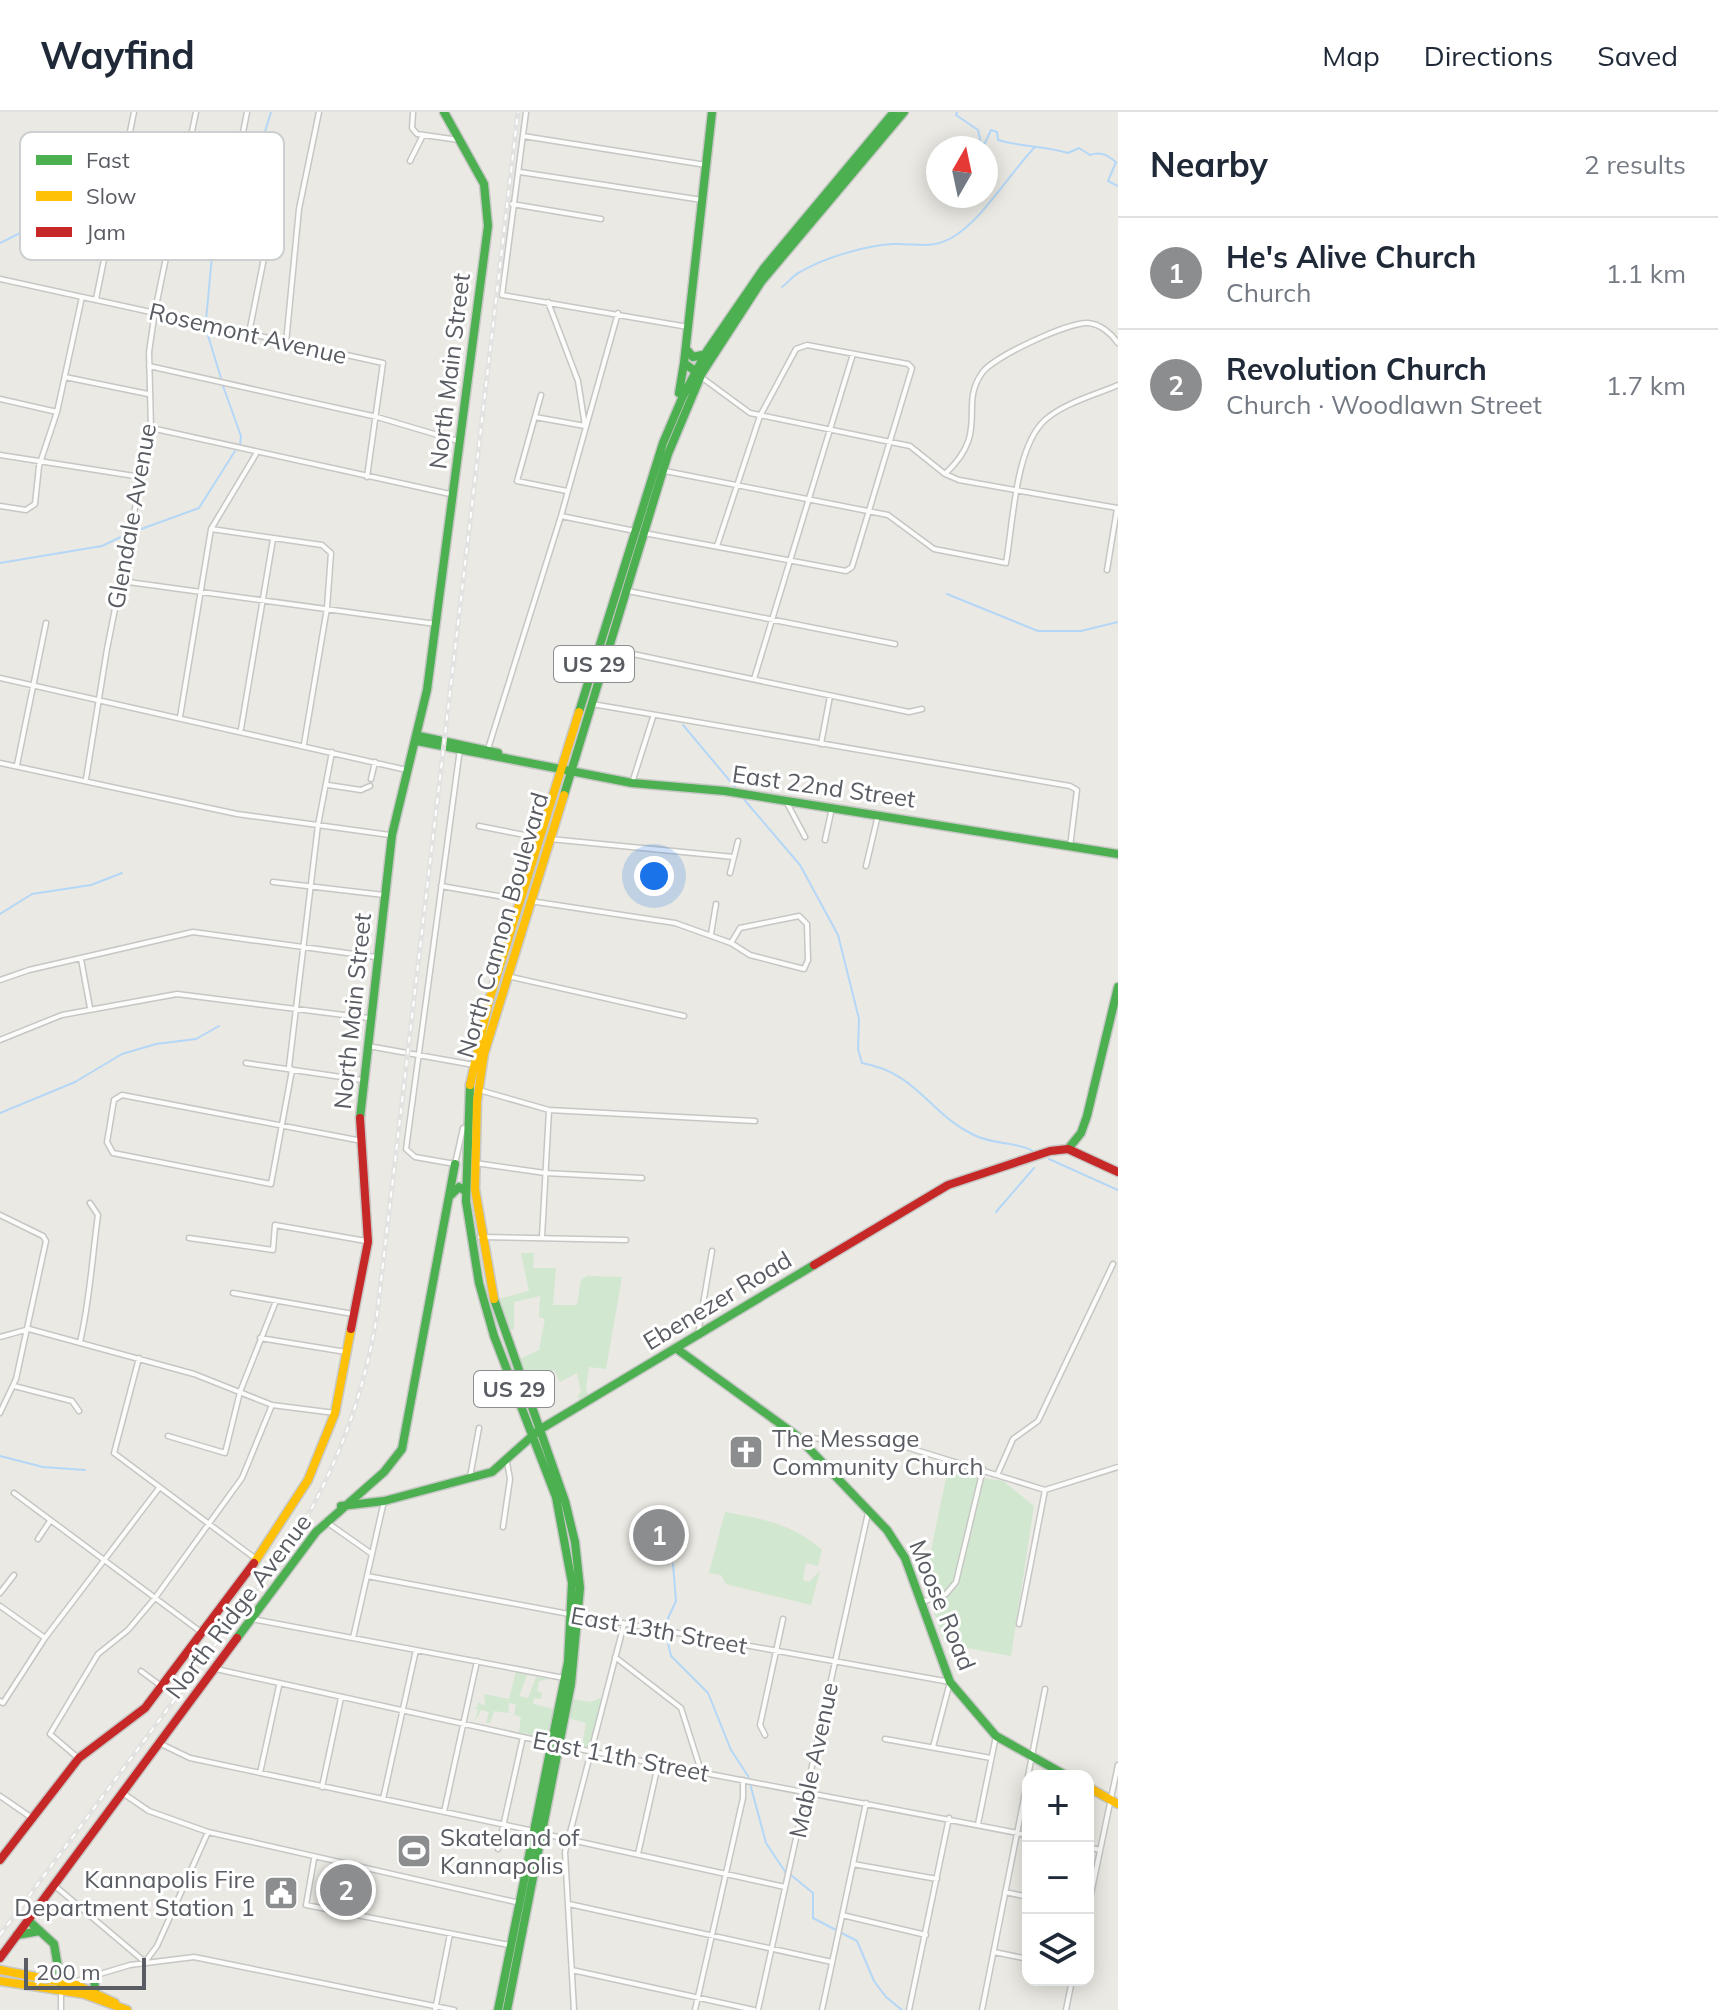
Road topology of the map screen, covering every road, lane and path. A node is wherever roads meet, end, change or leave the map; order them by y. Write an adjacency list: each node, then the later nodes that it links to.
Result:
1 (134, 112): 11 (street)
2 (196, 112): 12 (street, Glendale Avenue)
3 (247, 112): 13 (street)
4 (319, 112): 34 (street)
5 (444, 112): 16 (main road, North Main Street)
6 (526, 112): 15 (street)
7 (712, 112): 18 (main road)
8 (894, 112): 37 (main road, North Cannon Boulevard / US 29)
9 (904, 112): 41 (main road, North Cannon Boulevard / US 29)
10 (413, 113): 14 (street)
11 (130, 132)
12 (192, 132)
13 (243, 132)
14 (423, 135): 16 (street); 17 (street)
15 (523, 136): 18 (street); 19 (street)
16 (462, 140): 55 (main road, North Main Street)
17 (410, 161)
18 (706, 165): 20 (main road)
19 (520, 172): 20 (street); 21 (street)
20 (702, 200): 32 (main road)
21 (512, 204): 22 (street); 29 (street)
22 (601, 219)
23 (104, 260): 28 (street)
24 (165, 260): 30 (street, Glendale Avenue)
25 (264, 260): 33 (street)
26 (0, 279): 27 (street, Rosemont Avenue)
27 (82, 297): 28 (street, Rosemont Avenue); 42 (street)
28 (96, 299): 30 (street, Rosemont Avenue)
29 (548, 302): 31 (street); 52 (street)
30 (155, 311): 33 (street, Rosemont Avenue); 40 (street, Glendale Avenue)
31 (618, 313): 32 (street); 52 (street)
32 (688, 327): 36 (main road)
33 (249, 334): 34 (street, Rosemont Avenue)
34 (286, 343): 50 (street, Rosemont Avenue)
35 (1118, 343): 61 (street)
36 (686, 349): 37 (main road); 39 (main road); 41 (main road)
37 (703, 354): 41 (main road, North Cannon Boulevard / US 29)
38 (853, 354): 49 (street); 54 (street); 56 (street)
39 (684, 363): 41 (main road); 48 (main road)
40 (149, 366): 44 (street, Glendale Avenue); 50 (street)
41 (697, 373): 48 (main road, North Cannon Boulevard / US 29); 49 (street); 60 (main road, North Cannon Boulevard / US 29)
42 (65, 377): 44 (street); 47 (street)
43 (1118, 385): 66 (street)
44 (148, 394): 53 (street, Glendale Avenue)
45 (541, 395): 51 (street)
46 (0, 399): 47 (street)
47 (57, 412): 59 (street)
48 (675, 412): 74 (main road, North Cannon Boulevard / US 29)
49 (760, 416): 54 (street); 64 (street)
50 (377, 417): 55 (street); 63 (street, Rosemont Avenue)
51 (535, 417): 52 (street); 65 (street)
52 (585, 426): 65 (street)
53 (151, 428): 57 (street); 62 (street, Glendale Avenue)
54 (829, 431): 56 (street); 68 (street)
55 (460, 442): 67 (main road, North Main Street)
56 (891, 442): 61 (street); 71 (street)
57 (256, 453): 63 (street); 73 (street)
58 (0, 455): 59 (street)
59 (43, 462): 62 (street); 69 (street)
60 (663, 471): 64 (street); 74 (main road, North Cannon Boulevard / US 29)
61 (945, 474): 66 (street)
62 (141, 477): 79 (street, Glendale Avenue)
63 (367, 477): 67 (street)
64 (735, 485): 68 (street); 76 (street)
65 (567, 491): 72 (street)
66 (1018, 491): 70 (street); 71 (street)
67 (453, 495): 86 (main road, North Main Street)
68 (806, 498): 71 (street); 77 (street)
69 (0, 506)
70 (1118, 508): 78 (street)
71 (870, 511): 77 (street)
72 (561, 516): 74 (street); 104 (street)
73 (211, 529): 75 (street); 81 (street)
74 (639, 532): 76 (street); 80 (main road, North Cannon Boulevard / US 29); 88 (main road, North Cannon Boulevard / US 29)
75 (273, 539): 82 (street); 83 (street)
76 (717, 546): 77 (street)
77 (789, 560): 84 (street)
78 (1107, 570)
79 (120, 581): 81 (street); 93 (street, Glendale Avenue)
80 (626, 590): 84 (street); 88 (main road, North Cannon Boulevard / US 29)
81 (200, 592): 82 (street); 97 (street)
82 (262, 600): 83 (street); 98 (street)
83 (327, 608): 86 (street); 100 (street)
84 (771, 620): 87 (street); 90 (street)
85 (46, 623): 91 (street)
86 (436, 624): 99 (main road, North Main Street)
87 (895, 644)
88 (603, 648): 90 (street); 94 (main road, North Cannon Boulevard / US 29); 109 (main road, North Cannon Boulevard / US 29)
89 (0, 678): 91 (street)
90 (754, 679): 92 (street)
91 (33, 686): 93 (street); 107 (street)
92 (830, 696): 95 (street); 101 (street)
93 (100, 700): 97 (street); 110 (street, Glendale Avenue)
94 (590, 704): 96 (street); 109 (main road, North Cannon Boulevard / US 29)
95 (922, 709)
96 (653, 716): 101 (street); 112 (street)
97 (180, 717): 98 (street)
98 (241, 729): 100 (street)
99 (418, 739): 102 (main road, East 22nd Street); 104 (main road, East 22nd Street); 108 (main road, North Main Street)
100 (304, 744): 103 (street)
101 (821, 744): 125 (street)
102 (460, 749): 104 (main road, East 22nd Street); 132 (street)
103 (332, 752): 105 (street); 113 (street)
104 (486, 752): 109 (main road, East 22nd Street)
105 (375, 762): 108 (street); 111 (street)
106 (0, 763): 107 (street)
107 (17, 765): 110 (street)
108 (409, 770): 120 (main road, North Main Street)
109 (565, 770): 112 (main road, East 22nd Street); 122 (main road, North Cannon Boulevard / US 29)
110 (86, 779): 118 (street)
111 (371, 779)
112 (632, 783): 115 (main road, East 22nd Street)
113 (328, 785): 114 (street); 118 (street)
114 (370, 786)
115 (786, 801): 116 (main road, East 22nd Street); 121 (street)
116 (832, 808): 117 (main road, East 22nd Street); 123 (street)
117 (878, 815): 125 (main road, East 22nd Street); 128 (street)
118 (318, 825): 120 (street); 131 (street)
119 (479, 826): 122 (street)
120 (392, 835): 133 (main road, North Main Street)
121 (805, 837)
122 (544, 838): 127 (street); 134 (main road, North Cannon Boulevard / US 29)
123 (825, 840)
124 (738, 841): 127 (street)
125 (1070, 847): 126 (main road, East 22nd Street)
126 (1118, 854)
127 (734, 857): 129 (street)
128 (866, 866)
129 (730, 873)
130 (273, 882): 131 (street)
131 (310, 886): 133 (street); 138 (street)
132 (441, 886): 134 (street); 150 (street)
133 (384, 895): 139 (main road, North Main Street)
134 (525, 900): 136 (street); 141 (main road, North Cannon Boulevard / US 29)
135 (716, 904): 136 (street)
136 (711, 934): 137 (street)
137 (731, 943): 137 (street)
138 (303, 948): 139 (street); 140 (street); 144 (street)
139 (376, 957): 147 (main road, North Main Street)
140 (81, 959): 142 (street); 145 (street)
141 (502, 974): 146 (street); 152 (main road, North Cannon Boulevard / US 29)
142 (0, 980)
143 (1118, 987): 161 (main road)
144 (296, 1008): 145 (street); 147 (street); 153 (street)
145 (90, 1009): 148 (street)
146 (684, 1016)
147 (368, 1018): 149 (main road, North Main Street)
148 (0, 1040)
149 (366, 1046): 150 (street); 154 (main road, North Main Street)
150 (417, 1055): 152 (street); 163 (street)
151 (246, 1063): 153 (street)
152 (477, 1066): 155 (main road, North Cannon Boulevard / US 29); 157 (main road, North Cannon Boulevard / US 29)
153 (292, 1070): 154 (street); 159 (street)
154 (362, 1080): 160 (main road, North Main Street)
155 (477, 1090): 156 (street); 162 (main road, North Cannon Boulevard / US 29)
156 (549, 1110): 158 (street); 165 (street)
157 (467, 1113): 163 (street, North Ridge Avenue); 167 (main road, North Cannon Boulevard / US 29)
158 (755, 1121)
159 (282, 1125): 159 (street); 160 (street)
160 (362, 1141): 175 (main road, North Main Street)
161 (1068, 1149): 164 (main road); 182 (main road, Ebenezer Road)
162 (472, 1163): 165 (street); 171 (main road, North Cannon Boulevard / US 29)
163 (455, 1164): 168 (main road, North Ridge Avenue)
164 (1118, 1172)
165 (545, 1173): 166 (street); 172 (street)
166 (642, 1178)
167 (465, 1191): 168 (main road); 196 (main road, North Cannon Boulevard / US 29)
168 (451, 1195): 208 (main road, North Ridge Avenue)
169 (90, 1203): 185 (street)
170 (0, 1215): 181 (street)
171 (478, 1237): 172 (street); 196 (main road, North Cannon Boulevard / US 29)
172 (542, 1237): 174 (street)
173 (189, 1238): 175 (street)
174 (626, 1240)
175 (368, 1242): 180 (main road, North Main Street)
176 (712, 1251): 182 (street)
177 (1113, 1264): 202 (street)
178 (233, 1293): 179 (street)
179 (276, 1301): 180 (street); 184 (street)
180 (356, 1314): 187 (main road, North Main Street)
181 (29, 1329): 183 (street); 185 (street); 189 (street)
182 (698, 1334): 186 (main road, Ebenezer Road)
183 (0, 1337)
184 (259, 1338): 187 (street); 190 (street)
185 (80, 1342): 188 (street)
186 (677, 1349): 196 (main road, Ebenezer Road); 198 (main road, Moose Road)
187 (349, 1353): 194 (main road, North Main Street)
188 (139, 1358): 190 (street); 204 (street)
189 (14, 1386): 192 (street); 193 (street)
190 (240, 1392): 191 (street); 197 (street)
191 (272, 1405): 194 (street); 212 (street)
192 (79, 1411)
193 (0, 1413)
194 (335, 1413): 217 (main road, North Main Street)
195 (479, 1428): 203 (street)
196 (536, 1433): 199 (main road, Ebenezer Road); 224 (main road, North Cannon Boulevard / US 29)
197 (168, 1436)
198 (797, 1436): 201 (street); 209 (main road, Moose Road)
199 (507, 1462): 203 (main road, Ebenezer Road); 213 (street)
200 (1118, 1467): 205 (street)
201 (983, 1469): 202 (street); 222 (street)
202 (998, 1473): 205 (street)
203 (470, 1479): 207 (main road, Ebenezer Road)
204 (159, 1488): 212 (street); 216 (street)
205 (1045, 1490): 228 (street)
206 (14, 1493): 210 (street)
207 (384, 1501): 208 (main road, Ebenezer Road); 215 (street)
208 (340, 1507): 211 (main road, North Ridge Avenue)
209 (869, 1511): 222 (main road, Moose Road); 236 (street, Mable Avenue)
210 (51, 1520): 214 (street); 216 (street)
211 (325, 1521): 215 (street); 225 (main road, North Ridge Avenue)
212 (208, 1525): 217 (street); 221 (street)
213 (503, 1527)
214 (38, 1539)
215 (372, 1554): 219 (street)
216 (106, 1559): 221 (street); 230 (street)
217 (258, 1561): 229 (main road, North Main Street)
218 (14, 1575): 220 (street)
219 (367, 1576): 224 (street, East 13th Street); 231 (street)
220 (0, 1593)
221 (155, 1598): 229 (street); 257 (street)
222 (922, 1602): 240 (main road, Moose Road)
223 (0, 1606): 230 (street)
224 (576, 1615): 227 (street, East 13th Street); 239 (main road, North Cannon Boulevard / US 29); 253 (main road, North Cannon Boulevard / US 29)
225 (252, 1619): 231 (street); 237 (main road, North Ridge Avenue)
226 (783, 1619): 233 (street)
227 (624, 1623): 233 (street, East 13th Street); 234 (street)
228 (1019, 1624)
229 (203, 1634): 242 (main road, North Main Street)
230 (45, 1638): 245 (street)
231 (353, 1638): 232 (street)
232 (416, 1650): 235 (street); 246 (street)
233 (776, 1651): 236 (street, East 13th Street); 248 (street)
234 (615, 1657): 255 (street); 263 (street)
235 (477, 1661): 239 (street); 247 (street)
236 (835, 1662): 240 (street, East 13th Street); 268 (street, Mable Avenue)
237 (216, 1669): 241 (street, East 11th Street); 252 (main road, North Ridge Avenue)
238 (141, 1671): 242 (street)
239 (565, 1678): 253 (main road, North Cannon Boulevard / US 29)
240 (950, 1682): 249 (main road, Moose Road); 254 (street)
241 (279, 1685): 244 (street, East 11th Street); 264 (street)
242 (163, 1687): 257 (main road, North Main Street)
243 (1045, 1689): 256 (street)
244 (341, 1698): 246 (street, East 11th Street); 266 (street)
245 (2, 1702)
246 (402, 1711): 247 (street, East 11th Street); 271 (street)
247 (463, 1725): 250 (street, East 11th Street); 275 (street)
248 (765, 1735)
249 (996, 1736): 256 (main road, Moose Road); 258 (street)
250 (523, 1737): 253 (street, East 11th Street); 279 (street)
251 (885, 1739): 254 (street)
252 (161, 1744): 264 (street); 269 (main road, North Ridge Avenue)
253 (555, 1745): 255 (street, East 11th Street); 281 (main road, North Cannon Boulevard / US 29)
254 (933, 1747): 258 (street)
255 (590, 1752): 259 (street, East 11th Street); 284 (street)
256 (1032, 1757): 261 (street); 262 (main road, Moose Road)
257 (79, 1758): 276 (main road, North Main Street)
258 (991, 1758): 278 (street)
259 (658, 1765): 263 (street, East 11th Street); 288 (street)
260 (1118, 1765): 272 (street)
261 (1029, 1770)
262 (1056, 1770)
263 (701, 1772): 265 (street, East 11th Street)
264 (260, 1773): 266 (street)
265 (747, 1781): 268 (street, East 11th Street); 292 (street)
266 (322, 1787): 271 (street)
267 (1094, 1790): 272 (main road)
268 (805, 1792): 273 (street, East 11th Street); 296 (street, Mable Avenue)
269 (124, 1794): 280 (street); 295 (main road, North Ridge Avenue)
270 (0, 1796): 276 (street)
271 (383, 1799): 275 (street)
272 (1114, 1802): 287 (street)
273 (866, 1803): 277 (street, East 11th Street); 291 (street)
274 (1022, 1807): 282 (street)
275 (444, 1812): 279 (street)
276 (32, 1818): 290 (main road, North Main Street)
277 (949, 1818): 278 (street, East 11th Street); 293 (street)
278 (978, 1824): 282 (street, East 11th Street)
279 (503, 1825): 281 (street); 286 (street)
280 (208, 1832): 289 (street); 313 (street)
281 (538, 1832): 284 (street); 299 (main road, North Cannon Boulevard / US 29); 331 (main road, North Cannon Boulevard / US 29)
282 (1017, 1832): 283 (street, East 11th Street); 297 (street)
283 (1022, 1833)
284 (568, 1839): 288 (street); 300 (street)
285 (1094, 1848): 287 (street)
286 (498, 1849)
287 (1100, 1850): 294 (street)
288 (638, 1854): 292 (street)
289 (314, 1859): 299 (street); 304 (street)
290 (0, 1860)
291 (853, 1864): 293 (street); 301 (street)
292 (726, 1874): 296 (street); 306 (street)
293 (937, 1879): 307 (street)
294 (1094, 1879)
295 (55, 1886): 302 (main road, North Ridge Avenue); 313 (street)
296 (786, 1887): 309 (street, Mable Avenue)
297 (1005, 1892): 298 (street); 310 (street)
298 (1022, 1896)
299 (520, 1903): 308 (main road, North Cannon Boulevard / US 29)
300 (569, 1904): 306 (street); 317 (street)
301 (842, 1915): 307 (street); 314 (street)
302 (29, 1921): 303 (main road); 305 (main road, North Ridge Avenue)
303 (42, 1932): 305 (main road); 315 (main road)
304 (450, 1933): 308 (street); 326 (street)
305 (17, 1935): 311 (main road, North Ridge Avenue)
306 (711, 1935): 309 (street); 324 (street)
307 (926, 1935): 336 (street)
308 (512, 1946): 330 (main road, North Cannon Boulevard / US 29)
309 (772, 1948): 314 (street); 334 (street, Mable Avenue)
310 (994, 1952): 312 (street); 337 (street)
311 (0, 1958)
312 (1022, 1958)
313 (145, 1962): 319 (street); 326 (street)
314 (832, 1962): 335 (street)
315 (58, 1964): 318 (main road); 321 (main road)
316 (0, 1970): 318 (main road)
317 (572, 1970): 324 (street); 332 (street)
318 (34, 1976): 321 (main road)
319 (94, 1977): 321 (street); 323 (main road)
320 (0, 1981): 321 (main road)
321 (63, 1985): 323 (main road); 325 (main road); 327 (street)
322 (1071, 1986): 338 (street)
323 (97, 1992): 325 (main road)
324 (698, 1997): 333 (street); 334 (street)
325 (117, 2005): 328 (main road)
326 (436, 2008): 329 (street)
327 (61, 2010)
328 (127, 2010)
329 (454, 2010)
330 (498, 2010)
331 (507, 2010)
332 (574, 2010)
333 (695, 2010)
334 (756, 2010)
335 (822, 2010)
336 (909, 2010)
337 (982, 2010)
338 (1066, 2010)

